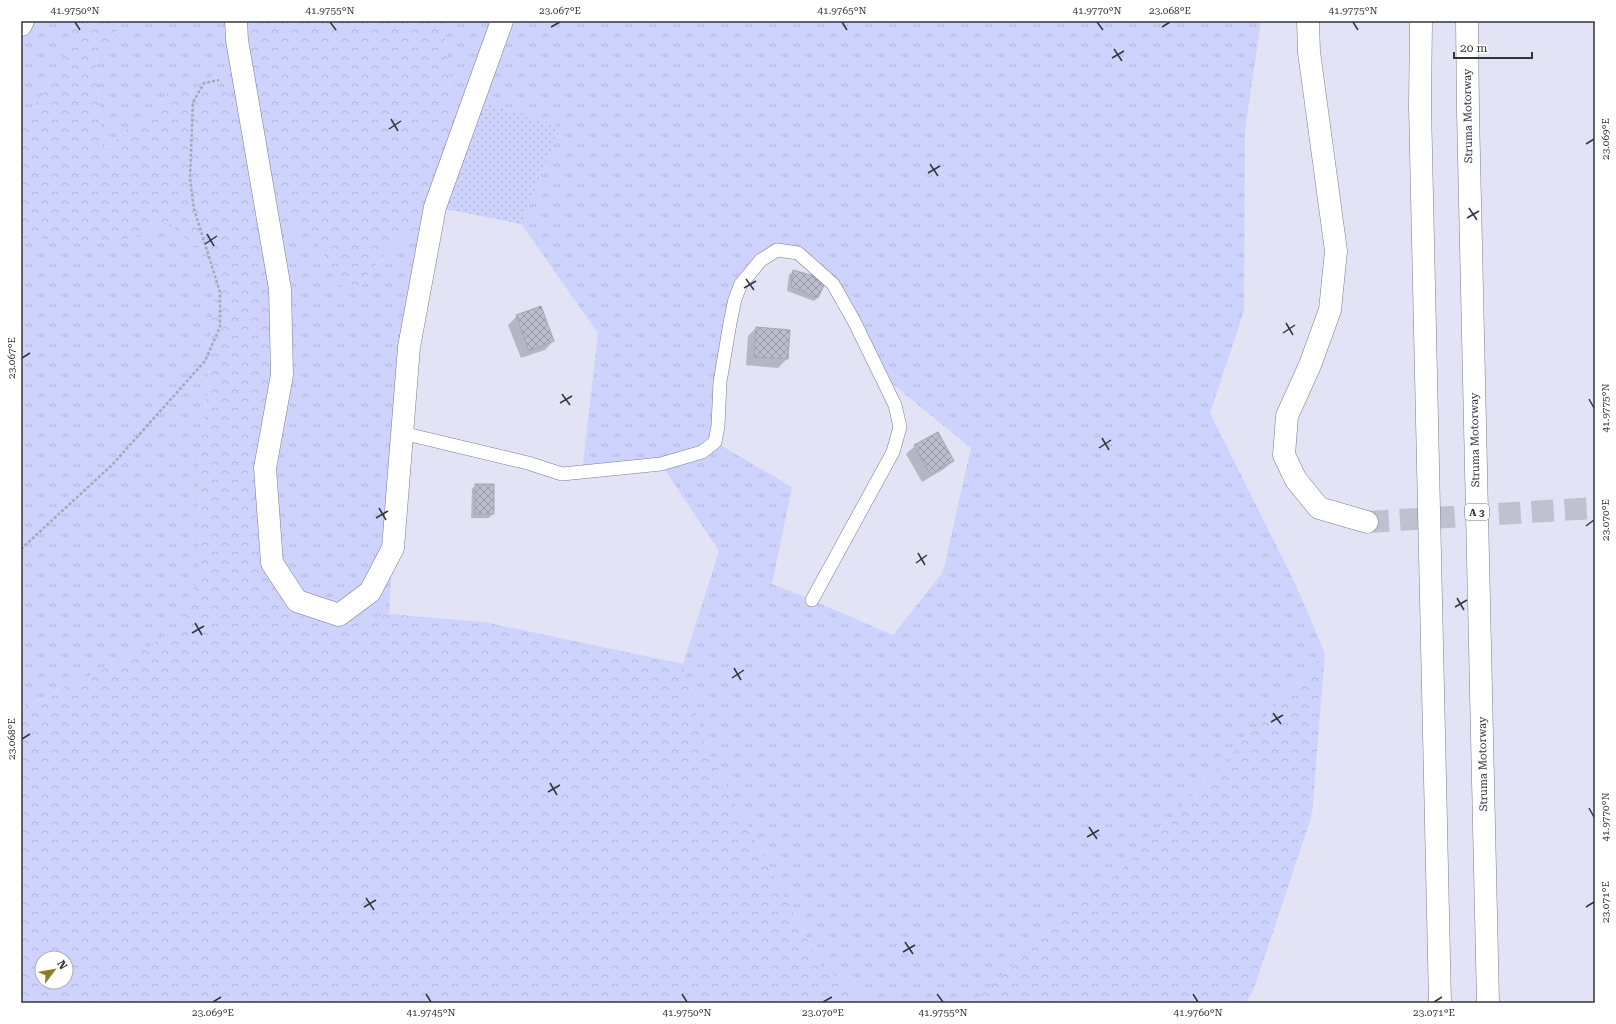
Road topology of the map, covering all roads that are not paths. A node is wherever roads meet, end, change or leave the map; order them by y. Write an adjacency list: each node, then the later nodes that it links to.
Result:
1 (23, 21): 7 (main road)
2 (236, 21): 8 (main road)
3 (502, 21): 8 (main road)
4 (1308, 21): 9 (main road)
5 (1421, 21): 11 (main road)
6 (1467, 21): 12 (main road, Struma Motorway / A 3)
7 (21, 25)
8 (402, 433): 10 (lane)
9 (1367, 522)
10 (812, 600)
11 (1440, 1003)
12 (1488, 1003)

